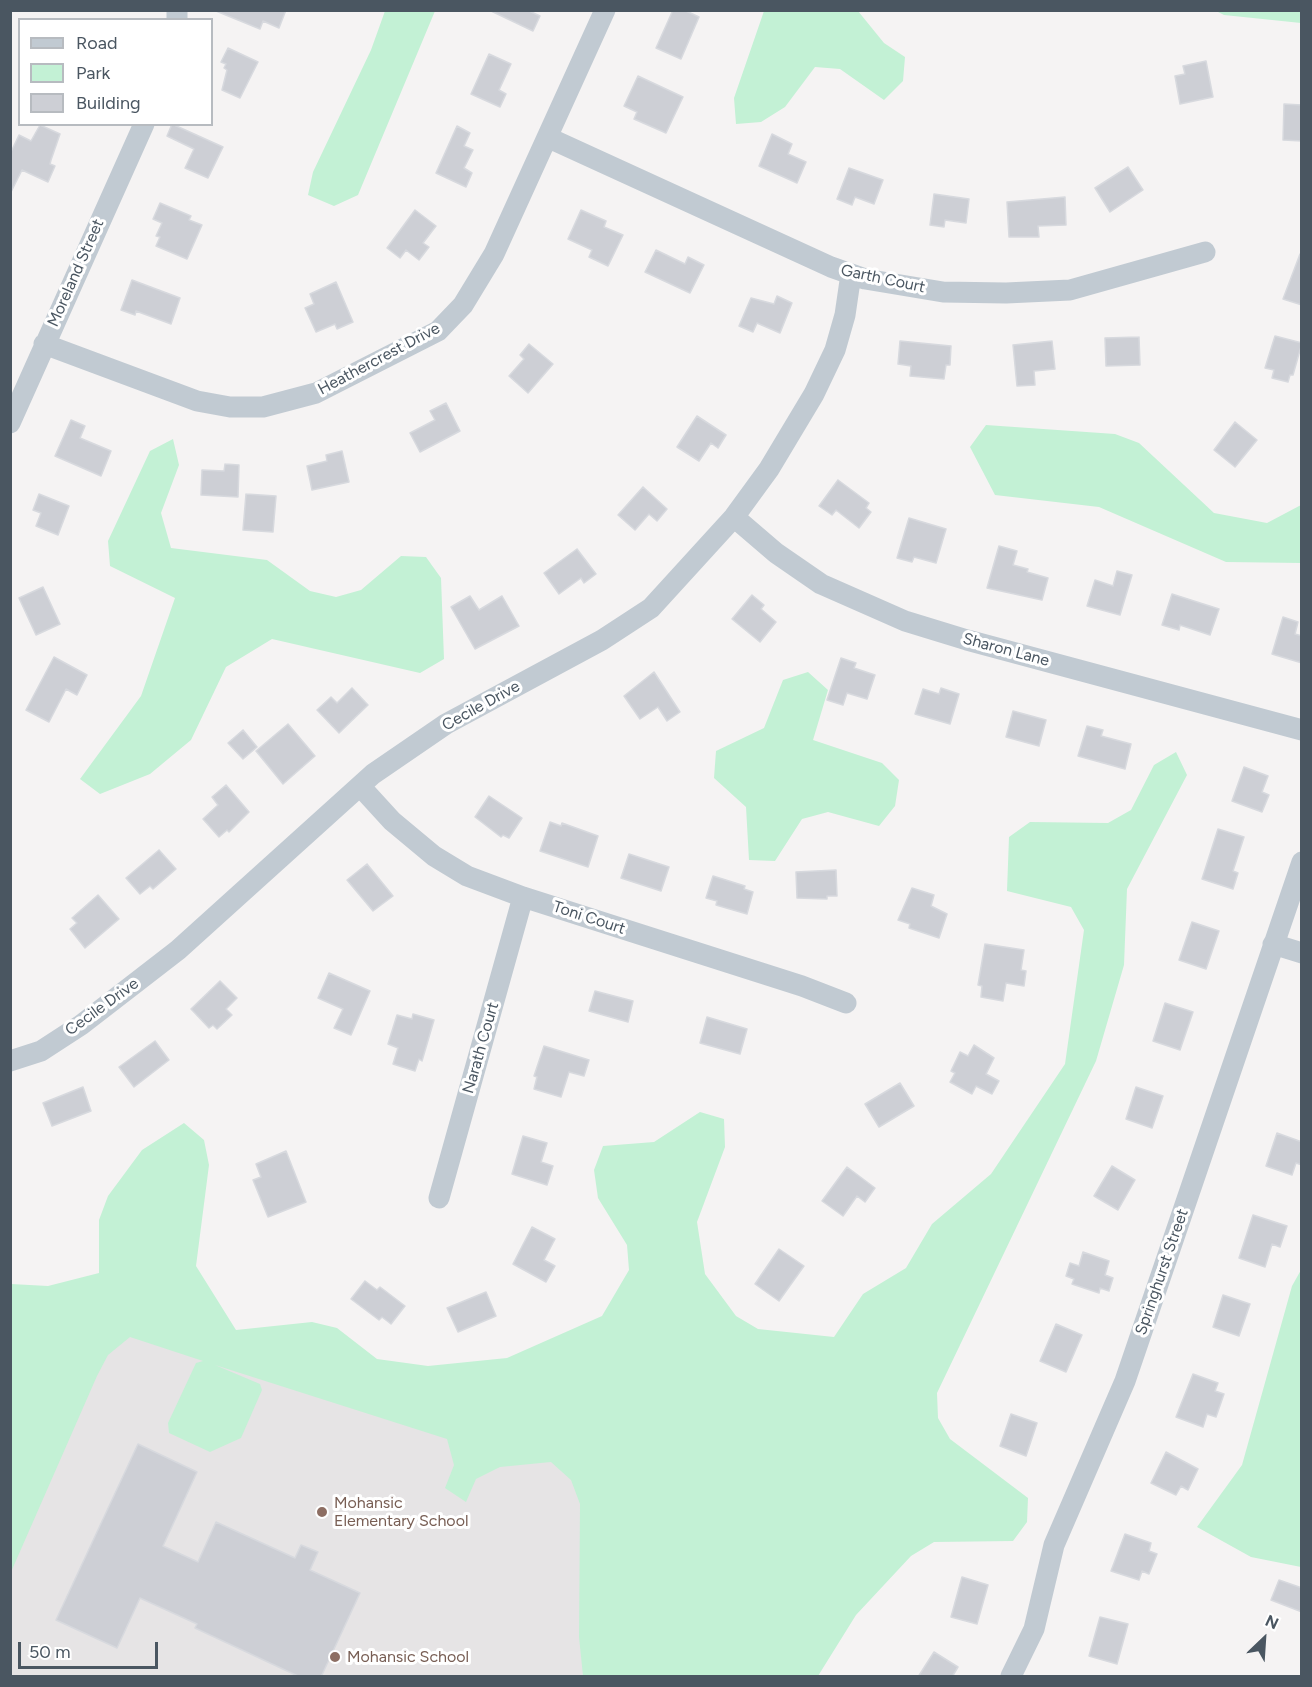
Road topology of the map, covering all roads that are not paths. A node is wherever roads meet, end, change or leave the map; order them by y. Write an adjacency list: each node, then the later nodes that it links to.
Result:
1 (605, 10): 3 (street, Heathercrest Drive)
2 (143, 126): 6 (street, Moreland Street)
3 (549, 138): 5 (street, Garth Court); 6 (street, Heathercrest Drive)
4 (1205, 252): 5 (street, Garth Court)
5 (851, 274): 8 (street, Cecile Drive)
6 (44, 344): 7 (street, Moreland Street)
7 (10, 423)
8 (734, 517): 9 (street, Sharon Lane); 10 (street, Cecile Drive)
9 (1302, 730)
10 (360, 786): 12 (street, Toni Court); 16 (street, Cecile Drive)
11 (1302, 862): 13 (street, Springhurst Street)
12 (523, 897): 15 (street, Toni Court); 17 (street, Narath Court)
13 (1273, 944): 14 (street); 18 (street, Springhurst Street)
14 (1302, 953)
15 (846, 1003)
16 (10, 1061)
17 (439, 1198)
18 (1011, 1677)

